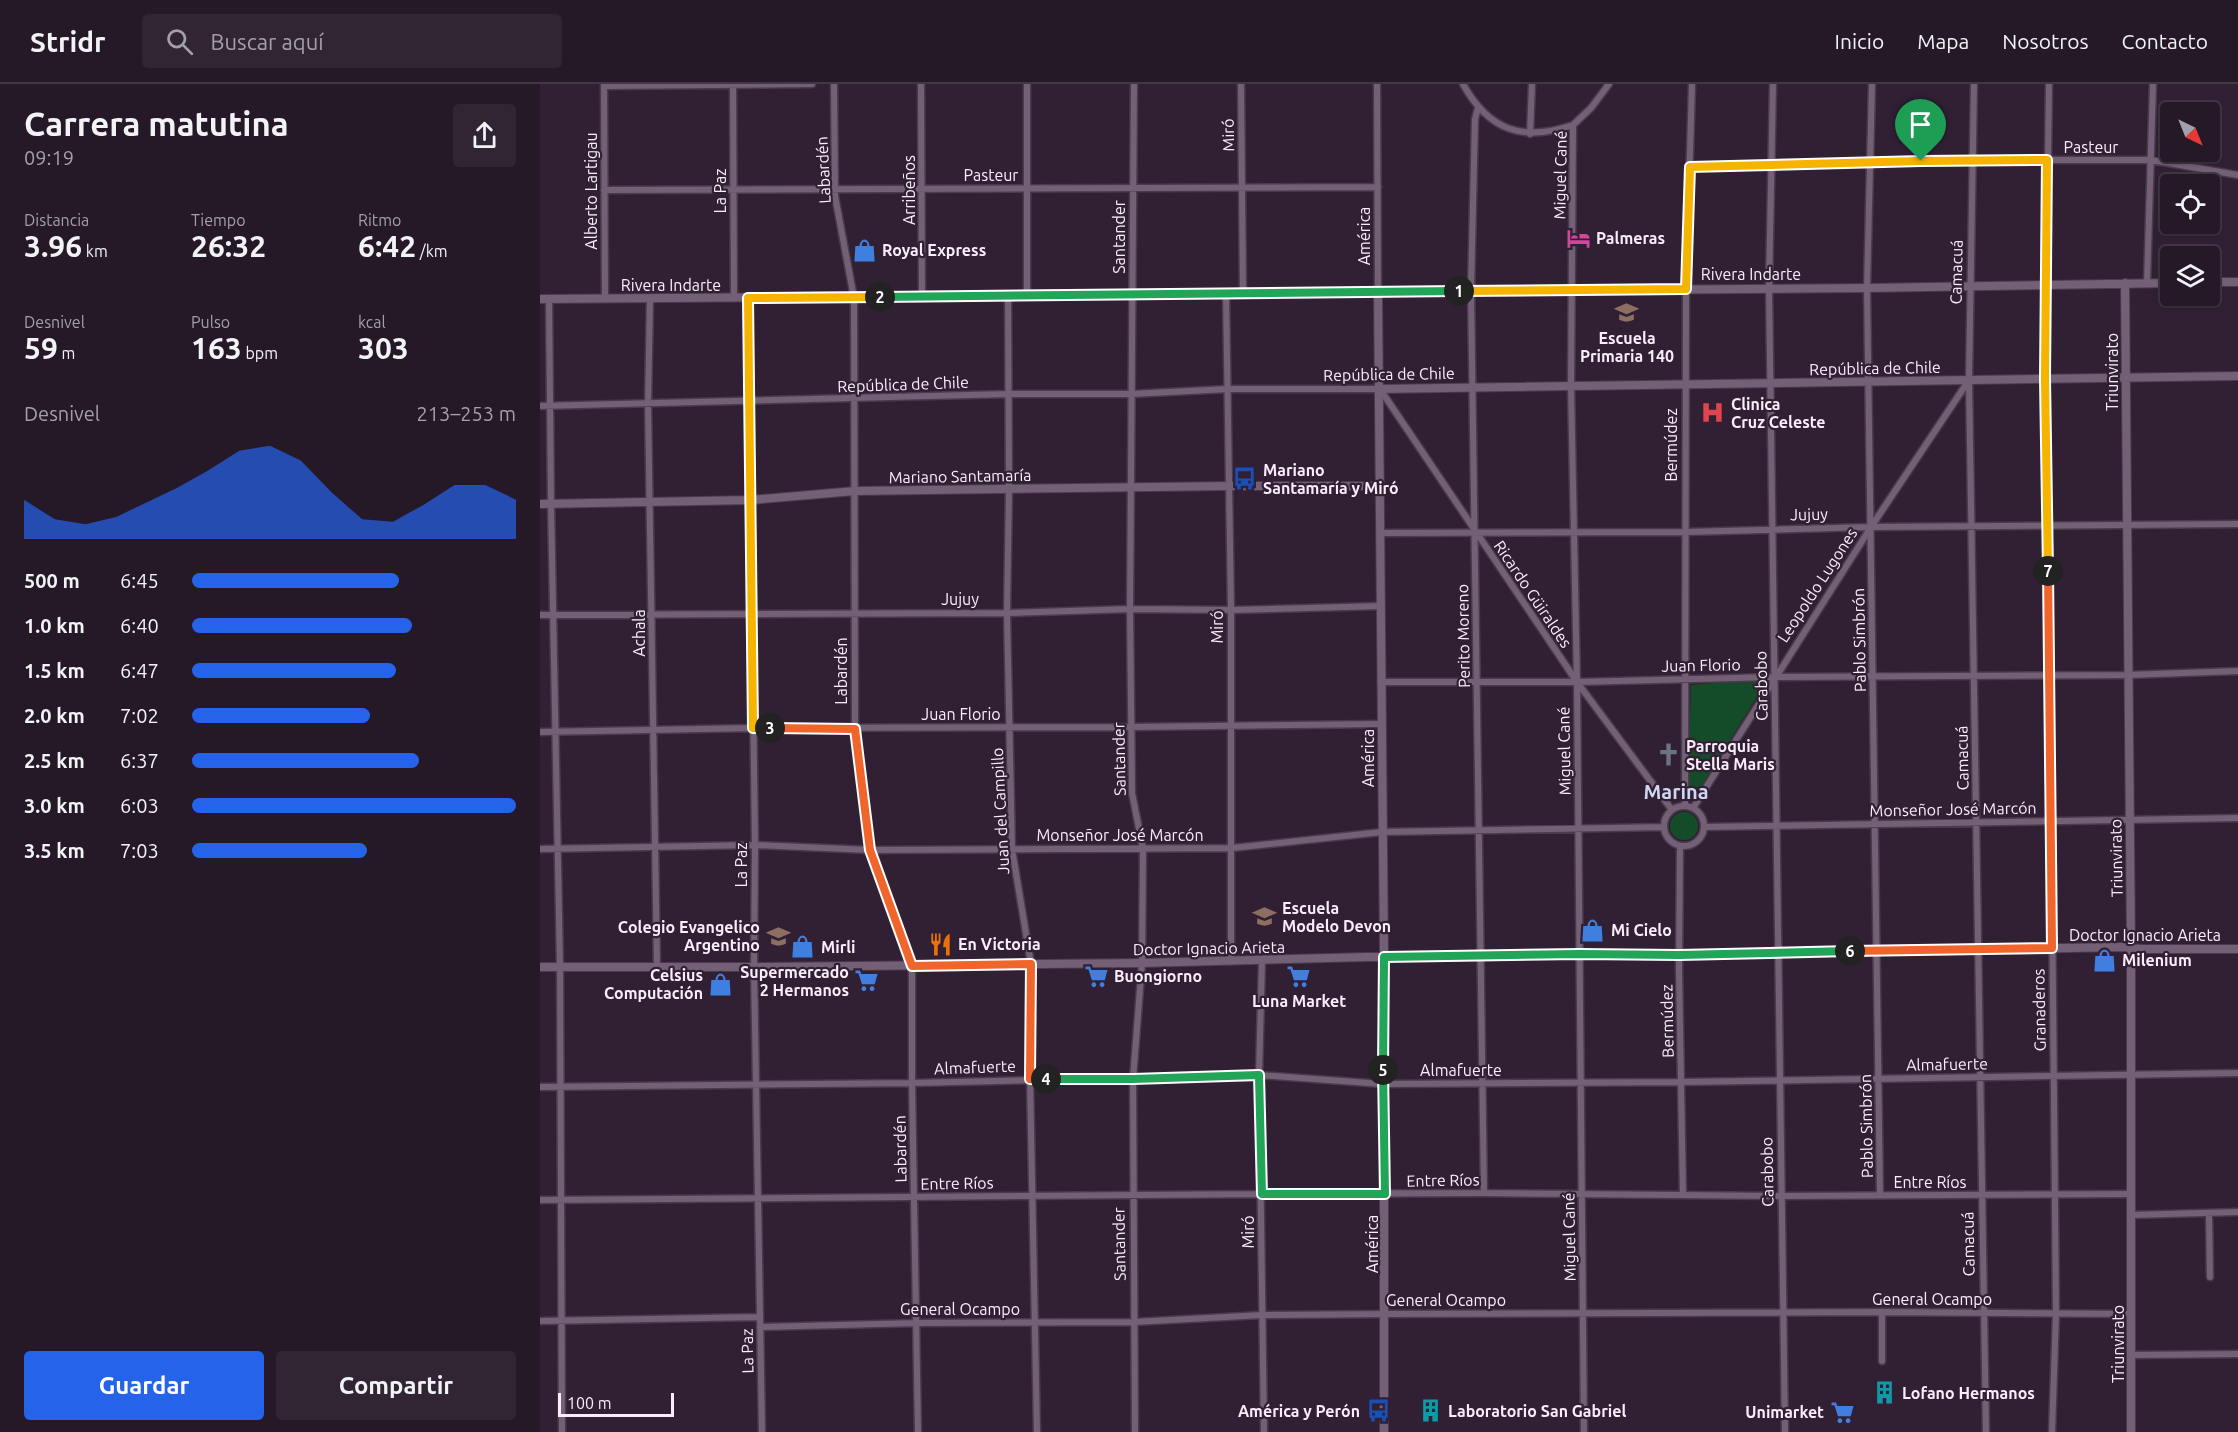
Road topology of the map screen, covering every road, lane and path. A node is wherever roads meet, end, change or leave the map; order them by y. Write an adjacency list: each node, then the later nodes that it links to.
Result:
1 (812, 84): 18 (street)
2 (834, 84): 34 (street, Labardén)
3 (921, 84): 32 (street, Arribeños)
4 (1027, 84): 33 (street)
5 (1134, 84): 30 (street, Santander)
6 (1241, 84): 29 (street, Miró)
7 (1377, 84): 31 (street, América)
8 (1462, 84): 19 (street)
9 (1532, 84): 21 (street)
10 (1609, 84): 20 (street, Miguel Cané)
11 (1692, 84): 27 (street, Bermúdez)
12 (1773, 84): 26 (street, Carabobo)
13 (1872, 84): 25 (street, Pablo Simbrón)
14 (1974, 84): 22 (street, Camacuá)
15 (2049, 84): 23 (street, Granaderos)
16 (2152, 84): 24 (street)
17 (604, 85): 18 (street); 35 (street, Alberto Lartigau)
18 (733, 85): 36 (street, La Paz)
19 (1478, 108): 21 (street); 48 (street, Perito Moreno)
20 (1573, 125): 21 (street); 46 (street, Miguel Cané)
21 (1530, 134)
22 (1971, 160): 23 (street, Pasteur); 25 (street, Pasteur); 43 (street, Camacuá)
23 (2047, 160): 24 (street, Pasteur); 42 (street, Granaderos)
24 (2151, 160): 28 (street, Pasteur); 40 (street)
25 (1871, 162): 26 (street, Pasteur); 45 (street, Pablo Simbrón)
26 (1771, 164): 27 (street, Pasteur); 44 (street, Carabobo)
27 (1690, 167): 47 (street, Bermúdez)
28 (2238, 175)
29 (1242, 186): 30 (street, Pasteur); 31 (street, Pasteur); 51 (street, Miró)
30 (1132, 187): 33 (street, Pasteur); 52 (street, Santander)
31 (1378, 187): 49 (street, América)
32 (922, 188): 33 (street, Pasteur); 34 (street, Pasteur); 55 (street, Arribeños)
33 (1027, 188): 53 (street)
34 (834, 189): 36 (street, Pasteur); 58 (street, Labardén)
35 (604, 190): 36 (street, Pasteur); 61 (street, Alberto Lartigau)
36 (733, 190): 56 (street, La Paz)
37 (2220, 282): 38 (street)
38 (2238, 282)
39 (2125, 283): 40 (street, Rivera Indarte); 42 (street, Rivera Indarte); 65 (street, Triunvirato)
40 (2147, 283): 41 (street, Rivera Indarte)
41 (2160, 283)
42 (2045, 284): 43 (street, Rivera Indarte); 64 (street, Granaderos)
43 (1969, 286): 45 (street, Rivera Indarte); 66 (street, Camacuá)
44 (1769, 287): 45 (street, Rivera Indarte); 47 (street, Rivera Indarte); 67 (street, Carabobo)
45 (1867, 288): 68 (street, Pablo Simbrón)
46 (1570, 289): 47 (street, Rivera Indarte); 48 (street, Rivera Indarte); 71 (street, Miguel Cané)
47 (1686, 289): 69 (street, Bermúdez)
48 (1471, 291): 49 (street, Rivera Indarte); 70 (street, Perito Moreno)
49 (1378, 292): 51 (street, Rivera Indarte); 73 (street, América)
50 (1226, 293): 51 (street, Rivera Indarte); 52 (street, Rivera Indarte); 72 (street, Miró)
51 (1243, 293)
52 (1132, 294): 53 (street, Rivera Indarte); 75 (street, Santander)
53 (1027, 295): 54 (street, Rivera Indarte)
54 (1008, 296): 55 (street, Rivera Indarte); 74 (street, Juan del Campillo)
55 (922, 297): 58 (street, Rivera Indarte)
56 (734, 298): 57 (street, Rivera Indarte); 62 (street, Rivera Indarte)
57 (748, 298): 58 (street, Rivera Indarte); 77 (street, La Paz)
58 (854, 298): 76 (street, Labardén)
59 (540, 299): 60 (street, Rivera Indarte)
60 (549, 299): 61 (street, Rivera Indarte); 80 (street)
61 (605, 299): 62 (street, Rivera Indarte)
62 (650, 299): 78 (street, Achala)
63 (2238, 376): 65 (street, República de Chile)
64 (2045, 378): 65 (street, República de Chile); 66 (street, República de Chile); 91 (street, Granaderos)
65 (2126, 378): 92 (street, Triunvirato)
66 (1969, 380): 68 (street, República de Chile); 93 (street, Leopoldo Lugones); 94 (street, Camacuá)
67 (1770, 382): 68 (street, República de Chile); 69 (street, República de Chile); 95 (street, Carabobo)
68 (1869, 382): 93 (street, Pablo Simbrón)
69 (1685, 383): 71 (street, República de Chile); 98 (street, Bermúdez)
70 (1473, 386): 71 (street, República de Chile); 73 (street, República de Chile); 96 (street, Perito Moreno)
71 (1571, 386): 97 (street, Miguel Cané)
72 (1228, 389): 73 (street, República de Chile); 75 (street, República de Chile); 81 (street, Miró)
73 (1380, 389): 82 (street, América); 96 (street, Ricardo Güiraldes)
74 (1008, 394): 75 (street, República de Chile); 76 (street, República de Chile); 84 (street, Juan del Campillo)
75 (1131, 394): 83 (street, Santander)
76 (855, 398): 77 (street, República de Chile); 85 (street, Labardén)
77 (750, 403): 78 (street, República de Chile); 86 (street, La Paz)
78 (648, 404): 80 (street, República de Chile); 87 (street, Achala)
79 (540, 406): 80 (street, República de Chile)
80 (551, 406): 89 (street)
81 (1229, 486): 82 (street, Mariano Santamaría); 83 (street, Mariano Santamaría); 102 (street, Miró)
82 (1380, 486): 99 (street, América)
83 (1131, 487): 84 (street, Mariano Santamaría); 101 (street, Santander)
84 (1009, 489): 85 (street, Mariano Santamaría); 105 (street, Juan del Campillo)
85 (855, 491): 86 (street, Mariano Santamaría); 103 (street, Labardén)
86 (751, 500): 87 (street, Mariano Santamaría); 104 (street, La Paz)
87 (650, 501): 89 (street, Mariano Santamaría); 106 (street, Achala)
88 (540, 504): 89 (street, Mariano Santamaría)
89 (551, 504): 108 (street)
90 (2238, 524): 92 (street, Jujuy)
91 (2047, 526): 92 (street, Jujuy); 94 (street, Jujuy); 111 (street, Granaderos)
92 (2126, 526): 112 (street, Triunvirato)
93 (1870, 527): 94 (street, Jujuy); 95 (street, Jujuy); 113 (street, Leopoldo Lugones); 114 (street, Pablo Simbrón)
94 (1971, 527): 110 (street, Camacuá)
95 (1773, 528): 98 (street, Jujuy); 113 (street, Carabobo)
96 (1475, 532): 97 (street, Jujuy); 99 (street, Jujuy); 117 (street, Ricardo Güiraldes); 118 (street, Perito Moreno)
97 (1573, 532): 98 (street, Jujuy); 117 (street, Miguel Cané)
98 (1684, 532): 115 (street, Bermúdez)
99 (1380, 533): 100 (street, América)
100 (1381, 606): 102 (street, Jujuy); 116 (street, América)
101 (1130, 609): 102 (street, Jujuy); 105 (street, Jujuy); 121 (street, Santander)
102 (1231, 610): 120 (street, Miró)
103 (854, 612): 104 (street, Jujuy); 105 (street, Jujuy); 124 (street, Labardén)
104 (753, 613): 106 (street, Jujuy); 122 (street, La Paz)
105 (1007, 613): 123 (street, Juan del Campillo)
106 (652, 614): 108 (street, Jujuy); 125 (street, Achala)
107 (540, 615): 108 (street, Jujuy)
108 (553, 615): 127 (street)
109 (2238, 671): 112 (street, Juan Florio)
110 (1974, 675): 111 (street, Juan Florio); 114 (street, Juan Florio); 133 (street, Camacuá)
111 (2050, 675): 112 (street, Juan Florio); 132 (street, Granaderos)
112 (2127, 675): 131 (street, Triunvirato)
113 (1774, 677): 114 (street, Juan Florio); 115 (street, Juan Florio); 128 (street, Leopoldo Lugones); 135 (street, Carabobo)
114 (1874, 678): 134 (street, Pablo Simbrón)
115 (1685, 679): 117 (street, Juan Florio); 128 (street, Bermúdez)
116 (1381, 682): 118 (street, Juan Florio); 119 (street, América)
117 (1576, 682): 118 (street, Juan Florio); 129 (street, Ricardo Güiraldes); 138 (street, Miguel Cané)
118 (1478, 683): 139 (street, Perito Moreno)
119 (1381, 724): 120 (street, Juan Florio); 140 (street, América)
120 (1231, 725): 121 (street, Juan Florio); 144 (street, Miró)
121 (1132, 727): 123 (street, Juan Florio); 148 (street, Santander)
122 (753, 728): 124 (street, Juan Florio); 125 (street, Juan Florio); 141 (street, La Paz)
123 (1010, 728): 124 (street, Juan Florio); 147 (street, Juan del Campillo)
124 (855, 729): 149 (street, Labardén)
125 (653, 730): 127 (street, Juan Florio); 143 (street, Achala)
126 (540, 732): 127 (street, Juan Florio)
127 (554, 732): 146 (street)
128 (1688, 807): 129 (street); 137 (street)
129 (1672, 810): 136 (street)
130 (2238, 818): 131 (street, Monseñor José Marcón)
131 (2129, 820): 132 (street, Monseñor José Marcón); 151 (street, Triunvirato)
132 (2051, 821): 133 (street, Monseñor José Marcón); 150 (street, Granaderos)
133 (1976, 822): 134 (street, Monseñor José Marcón); 153 (street, Camacuá)
134 (1875, 824): 135 (street, Monseñor José Marcón); 154 (street, Pablo Simbrón)
135 (1777, 826): 137 (street, Monseñor José Marcón); 155 (street, Carabobo)
136 (1664, 827): 138 (street, Monseñor José Marcón); 142 (street)
137 (1704, 827): 142 (street)
138 (1578, 828): 139 (street, Monseñor José Marcón); 156 (street, Miguel Cané)
139 (1479, 830): 140 (street, Monseñor José Marcón); 158 (street, Perito Moreno)
140 (1382, 832): 144 (street, Monseñor José Marcón); 159 (street, América)
141 (755, 845): 143 (street, Monseñor José Marcón); 149 (street, Monseñor José Marcón); 168 (street, La Paz)
142 (1680, 846): 157 (street, Bermúdez)
143 (655, 847): 146 (street, Monseñor José Marcón); 164 (street, Achala)
144 (1232, 848): 148 (street, Monseñor José Marcón); 160 (street, Miró)
145 (540, 849): 146 (street, Monseñor José Marcón)
146 (556, 849): 167 (street)
147 (1012, 849): 148 (street, Monseñor José Marcón); 149 (street, Monseñor José Marcón); 163 (street, Juan del Campillo)
148 (1143, 849): 162 (street, Santander)
149 (870, 850): 165 (street, Labardén)
150 (2052, 948): 151 (street, Doctor Ignacio Arieta); 153 (street, Doctor Ignacio Arieta); 173 (street, Granaderos)
151 (2131, 949): 152 (street, Doctor Ignacio Arieta); 170 (street, Triunvirato)
152 (2238, 949)
153 (1978, 950): 154 (street, Doctor Ignacio Arieta); 172 (street, Camacuá)
154 (1878, 951): 155 (street, Doctor Ignacio Arieta); 174 (street, Pablo Simbrón)
155 (1779, 952): 157 (street, Doctor Ignacio Arieta); 177 (street, Carabobo)
156 (1580, 954): 157 (street, Doctor Ignacio Arieta); 158 (street, Doctor Ignacio Arieta); 180 (street, Miguel Cané)
157 (1679, 955): 178 (street, Bermúdez)
158 (1482, 956): 159 (street, Doctor Ignacio Arieta); 183 (street, Perito Moreno)
159 (1384, 957): 161 (street, Doctor Ignacio Arieta); 182 (street, América)
160 (1231, 961): 161 (street, Doctor Ignacio Arieta); 162 (street, Doctor Ignacio Arieta)
161 (1262, 961): 171 (street, Miró)
162 (1142, 963): 163 (street, Doctor Ignacio Arieta); 176 (street, Santander)
163 (1031, 964): 165 (street, Doctor Ignacio Arieta); 175 (street, Juan del Campillo)
164 (657, 966): 167 (street, Doctor Ignacio Arieta); 168 (street, Doctor Ignacio Arieta)
165 (912, 966): 168 (street, Doctor Ignacio Arieta); 179 (street, Labardén)
166 (540, 967): 167 (street, Doctor Ignacio Arieta)
167 (560, 967): 185 (street)
168 (754, 968): 181 (street, La Paz)
169 (2238, 1073): 170 (street, Almafuerte)
170 (2131, 1074): 173 (street, Almafuerte); 190 (street, Triunvirato)
171 (1259, 1075): 176 (street, Almafuerte); 182 (street, Almafuerte); 187 (street, Miró)
172 (1980, 1076): 173 (street, Almafuerte); 174 (street, Almafuerte); 195 (street, Camacuá)
173 (2054, 1076): 196 (street, Granaderos)
174 (1879, 1078): 177 (street, Almafuerte); 194 (street, Pablo Simbrón)
175 (1030, 1079): 176 (street, Almafuerte); 179 (street, Almafuerte); 191 (street, Juan del Campillo)
176 (1133, 1079): 192 (street, Santander)
177 (1780, 1080): 178 (street, Almafuerte); 197 (street, Carabobo)
178 (1682, 1082): 180 (street, Almafuerte); 193 (street, Bermúdez)
179 (912, 1083): 181 (street, Almafuerte); 198 (street, Labardén)
180 (1581, 1083): 183 (street, Almafuerte); 189 (street, Miguel Cané)
181 (756, 1084): 185 (street, Almafuerte); 201 (street, La Paz)
182 (1383, 1084): 183 (street, Almafuerte); 188 (street, América)
183 (1484, 1084): 186 (street, Perito Moreno)
184 (540, 1087): 185 (street, Almafuerte)
185 (560, 1087): 200 (street)
186 (1484, 1193): 188 (street, Entre Ríos); 189 (street, Entre Ríos)
187 (1262, 1194): 188 (street, Entre Ríos); 192 (street, Entre Ríos); 213 (street, Miró)
188 (1385, 1194): 210 (street, América)
189 (1582, 1194): 193 (street, Entre Ríos); 209 (street, Miguel Cané)
190 (2131, 1194): 196 (street, Entre Ríos); 204 (street, Triunvirato)
191 (1032, 1195): 192 (street, Entre Ríos); 198 (street, Entre Ríos); 217 (street, Juan del Campillo)
192 (1132, 1195): 218 (street, Santander)
193 (1683, 1195): 197 (street, Entre Ríos)
194 (1880, 1195): 195 (street, Entre Ríos); 197 (street, Entre Ríos)
195 (1981, 1195): 196 (street, Entre Ríos); 208 (street, Camacuá)
196 (2055, 1195): 211 (street, Granaderos)
197 (1781, 1196): 206 (street, Carabobo)
198 (914, 1197): 201 (street, Entre Ríos); 219 (street, Labardén)
199 (540, 1200): 200 (street, Entre Ríos)
200 (562, 1200): 201 (street, Entre Ríos); 216 (street)
201 (758, 1200): 214 (street, La Paz)
202 (2238, 1212): 203 (street)
203 (2209, 1213): 204 (street); 205 (street)
204 (2131, 1215): 212 (street, Triunvirato)
205 (2210, 1277)
206 (1783, 1312): 207 (street, General Ocampo); 209 (street, General Ocampo); 232 (street, Carabobo)
207 (1882, 1312): 208 (street, General Ocampo); 223 (street)
208 (1982, 1312): 211 (street, General Ocampo); 233 (street, Camacuá)
209 (1583, 1313): 210 (street, General Ocampo); 231 (street, Miguel Cané)
210 (1385, 1314): 213 (street, General Ocampo); 230 (street, América)
211 (2056, 1314): 212 (street, General Ocampo); 234 (street, Granaderos)
212 (2131, 1314): 222 (street, Triunvirato)
213 (1263, 1315): 218 (street, General Ocampo); 229 (street, Miró)
214 (760, 1317): 216 (street); 220 (street, La Paz)
215 (540, 1321): 216 (street)
216 (561, 1321): 224 (street)
217 (1034, 1322): 218 (street, General Ocampo); 219 (street, General Ocampo); 227 (street, Juan del Campillo)
218 (1134, 1322): 228 (street, Santander)
219 (917, 1323): 220 (street, General Ocampo); 226 (street, Labardén)
220 (760, 1327): 225 (street, La Paz)
221 (2238, 1354): 222 (street)
222 (2131, 1355): 235 (street, Triunvirato)
223 (1882, 1361)
224 (562, 1432)
225 (762, 1432)
226 (918, 1432)
227 (1037, 1432)
228 (1135, 1432)
229 (1264, 1432)
230 (1384, 1432)
231 (1584, 1432)
232 (1785, 1432)
233 (1986, 1432)
234 (2052, 1432)
235 (2131, 1432)

